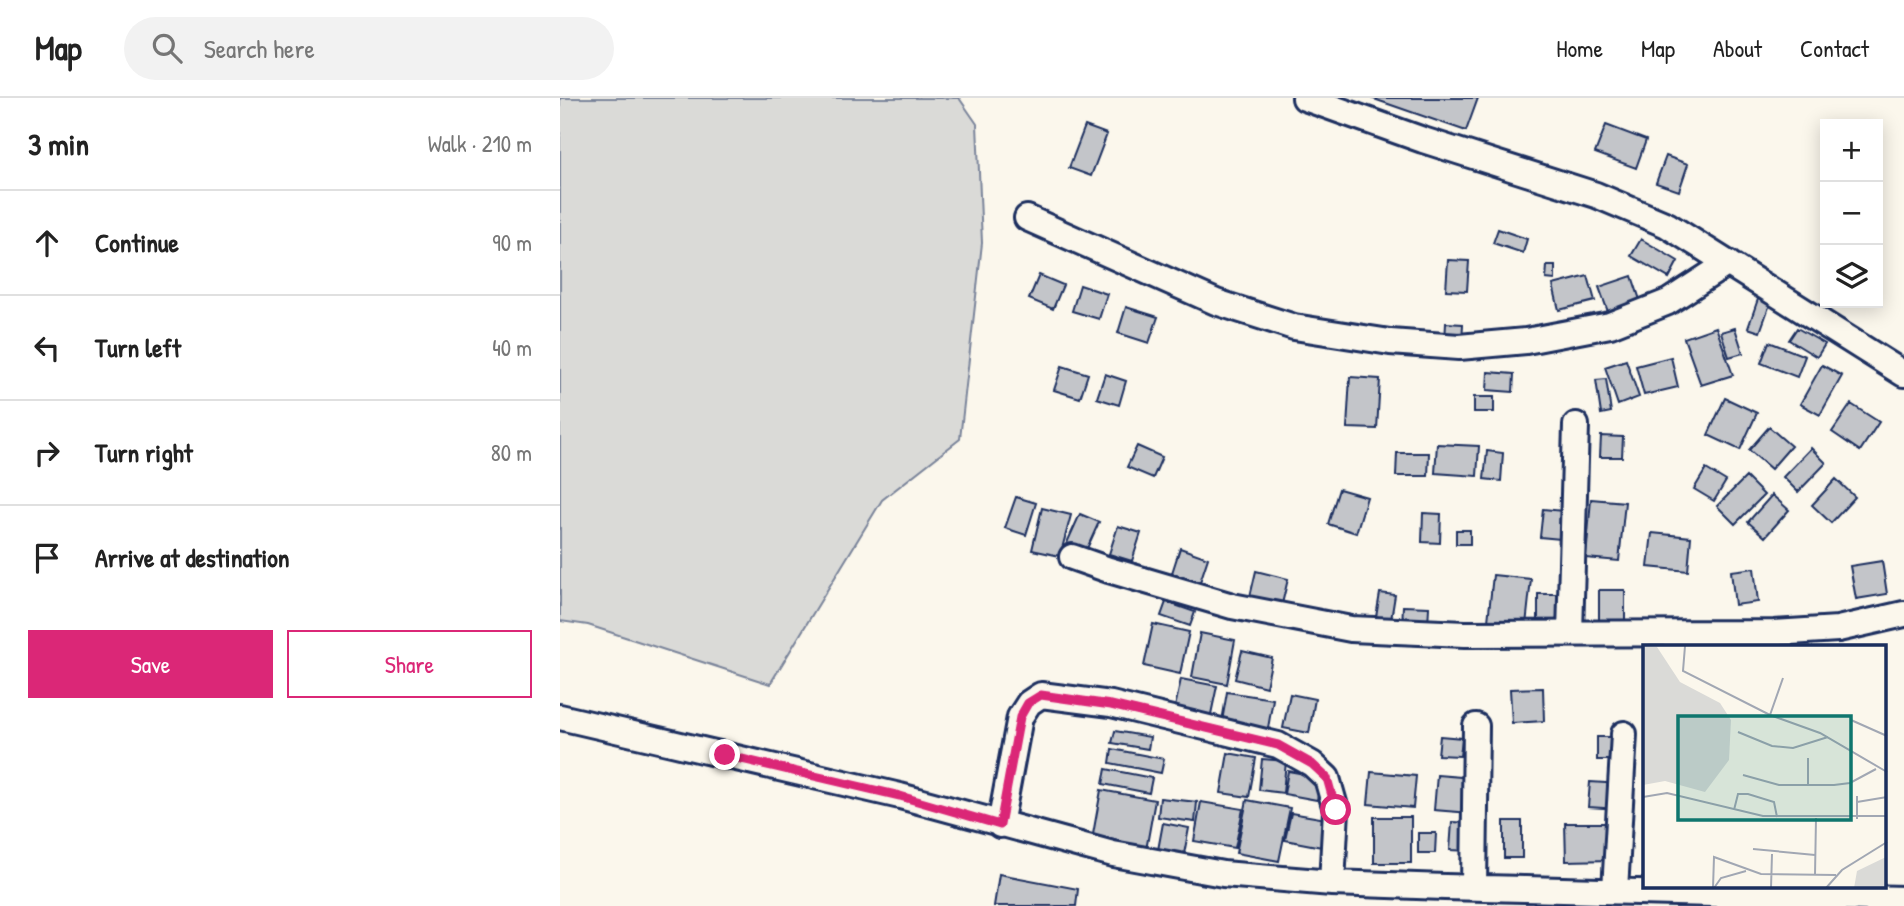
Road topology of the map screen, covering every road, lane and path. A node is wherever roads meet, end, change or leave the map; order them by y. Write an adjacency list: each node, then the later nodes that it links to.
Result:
1 (1305, 98): 3 (street)
2 (1027, 218): 3 (street)
3 (1728, 263): 4 (street)
4 (1904, 374)
5 (1576, 425): 8 (street)
6 (1072, 557): 8 (street)
7 (1904, 614): 8 (street)
8 (1570, 633)
9 (560, 717): 12 (street)
10 (1476, 726): 14 (street)
11 (1624, 734): 15 (street)
12 (1000, 825): 13 (street); 13 (street)
13 (1332, 883): 14 (street)
14 (1474, 887): 15 (street)
15 (1627, 896): 16 (street)
16 (1904, 899)

